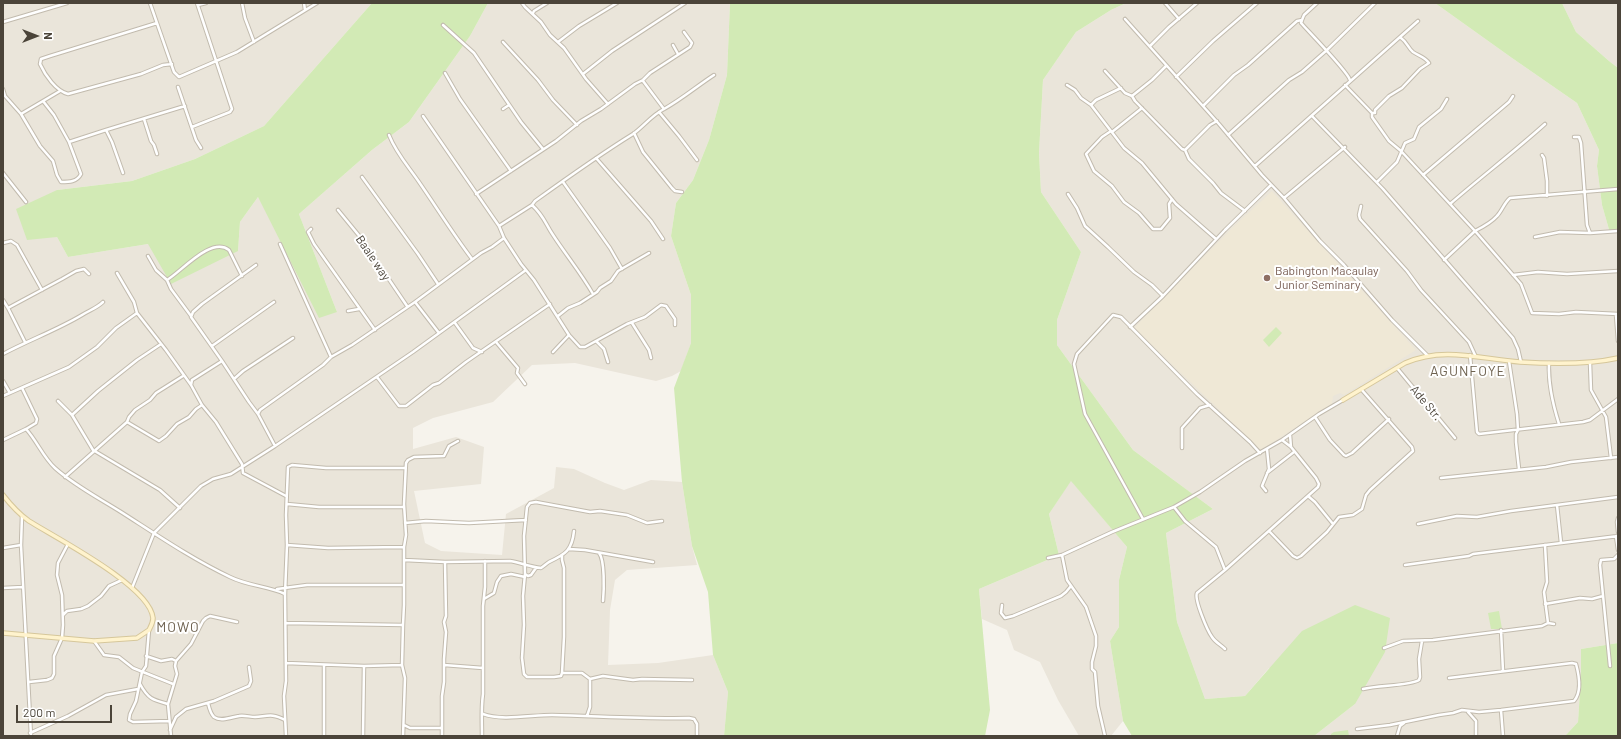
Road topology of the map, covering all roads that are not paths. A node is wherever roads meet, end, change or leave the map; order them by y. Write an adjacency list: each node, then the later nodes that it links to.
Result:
1 (67, 3): 23 (street)
2 (150, 3): 24 (street)
3 (206, 3): 16 (street)
4 (242, 3): 28 (street)
5 (304, 3): 17 (street)
6 (318, 3): 17 (street)
7 (522, 3): 18 (street)
8 (547, 3): 18 (street)
9 (617, 3): 30 (street)
10 (685, 3): 40 (street)
11 (1165, 3): 19 (street)
12 (1197, 3): 19 (street)
13 (1257, 3): 42 (street)
14 (1317, 3): 21 (street)
15 (1376, 3): 33 (street)
16 (198, 4): 35 (street)
17 (305, 10): 28 (street)
18 (533, 13): 30 (street)
19 (1179, 19): 32 (street)
20 (1125, 20): 32 (street)
21 (1302, 20): 33 (street); 60 (street)
22 (1418, 21): 27 (street)
23 (3, 22)
24 (157, 24): 36 (street); 50 (street)
25 (443, 26): 58 (street)
26 (684, 32): 34 (street)
27 (1401, 38): 43 (street); 65 (street)
28 (254, 42): 35 (street)
29 (503, 42): 72 (street)
30 (558, 42): 40 (street)
31 (673, 45): 34 (street)
32 (1150, 46): 37 (street)
33 (1327, 50): 43 (street); 78 (street)
34 (678, 54): 44 (street)
35 (217, 61): 36 (street); 73 (street)
36 (172, 64): 50 (street)
37 (1166, 66): 42 (street); 52 (street)
38 (1104, 71): 48 (street)
39 (445, 73): 91 (street)
40 (583, 74): 56 (street)
41 (714, 74): 63 (street)
42 (1176, 77): 60 (street)
43 (1350, 80): 46 (street)
44 (643, 81): 56 (street); 63 (street)
45 (1067, 85): 57 (street)
46 (1344, 85): 65 (street); 68 (street)
47 (178, 87): 59 (street)
48 (1121, 88): 52 (street); 57 (street)
49 (3, 89): 51 (street)
50 (60, 90): 55 (street)
51 (4, 96): 66 (street)
52 (1132, 96): 61 (street)
53 (1513, 96): 94 (street)
54 (1447, 99): 85 (street)
55 (43, 101): 66 (street); 80 (street)
56 (608, 104): 72 (street)
57 (1091, 104): 75 (street)
58 (509, 105): 62 (street); 83 (street)
59 (184, 106): 69 (street); 73 (street)
60 (1203, 106): 70 (street)
61 (1142, 108): 75 (street); 84 (street)
62 (503, 109)
63 (664, 109): 64 (street)
64 (659, 112): 76 (street); 89 (street)
65 (1372, 113): 85 (street)
66 (21, 114): 80 (street)
67 (423, 116): 102 (street)
68 (1312, 116): 81 (street); 90 (street)
69 (144, 118): 74 (street); 86 (street)
70 (1217, 121): 78 (street); 84 (street)
71 (1545, 124): 108 (street)
72 (577, 125): 83 (street)
73 (192, 127): 82 (street)
74 (106, 130): 80 (street); 93 (street)
75 (1112, 131): 106 (street); 106 (street)
76 (634, 133): 88 (street); 100 (street)
77 (389, 135): 126 (street)
78 (1228, 135): 90 (street)
79 (1574, 137): 101 (street)
80 (69, 142)
81 (1345, 147): 97 (street); 105 (street)
82 (201, 148)
83 (543, 149): 91 (street)
84 (1185, 150): 112 (street)
85 (1401, 151): 94 (street); 97 (street)
86 (157, 154)
87 (1542, 155): 104 (street)
88 (596, 158): 96 (street); 120 (street)
89 (697, 160)
90 (1255, 166): 98 (street)
91 (511, 171): 102 (street)
92 (3, 173): 107 (street)
93 (123, 173)
94 (1423, 175): 108 (street)
95 (362, 177): 137 (street)
96 (563, 182): 109 (street); 129 (street)
97 (1377, 182): 127 (street)
98 (1271, 185): 105 (street); 112 (street)
99 (1618, 189): 101 (street)
100 (682, 192)
101 (1584, 192): 104 (street); 117 (street)
102 (476, 194): 113 (street)
103 (1068, 194): 140 (street)
104 (1547, 196): 115 (street)
105 (1284, 198): 174 (street)
106 (1172, 199): 121 (street)
107 (26, 202)
108 (1450, 204): 115 (street)
109 (532, 205): 113 (street); 139 (street)
110 (1361, 206): 173 (street)
111 (338, 210): 146 (street, Baale way)
112 (1245, 211): 121 (street)
113 (499, 226): 119 (street)
114 (311, 229): 148 (street)
115 (1475, 231): 127 (street); 134 (street)
116 (1618, 231): 117 (street)
117 (1590, 233): 118 (street)
118 (1535, 237)
119 (504, 238): 126 (street); 130 (street)
120 (663, 239)
121 (1216, 240): 140 (street)
122 (3, 243): 138 (street)
123 (280, 244): 175 (street)
124 (649, 253): 129 (street)
125 (148, 256): 136 (street)
126 (472, 259): 137 (street)
127 (1444, 260): 182 (street)
128 (256, 265): 135 (street)
129 (622, 269): 139 (street)
130 (526, 270): 145 (street); 154 (street)
131 (1618, 271): 134 (street)
132 (117, 273): 150 (street)
133 (89, 274): 138 (street)
134 (1512, 275): 151 (street)
135 (242, 276): 136 (street); 153 (street)
136 (167, 280): 153 (street)
137 (438, 284): 144 (street)
138 (42, 290): 147 (street)
139 (593, 294): 152 (street)
140 (1162, 296): 157 (street)
141 (3, 300): 147 (street)
142 (103, 302): 164 (street)
143 (274, 302): 167 (street)
144 (415, 302): 146 (street); 159 (street)
145 (550, 304): 152 (street); 165 (street)
146 (407, 306): 158 (street)
147 (8, 308): 164 (street)
148 (359, 309): 149 (street); 158 (street)
149 (348, 311)
150 (137, 313): 166 (street); 194 (street)
151 (1617, 314): 163 (street)
152 (558, 316): 160 (street)
153 (191, 317): 167 (street)
154 (455, 323): 159 (street); 168 (street)
155 (632, 323): 156 (street); 162 (street); 177 (street)
156 (675, 325)
157 (1130, 327): 202 (street); 246 (street)
158 (375, 330): 175 (street)
159 (439, 334): 187 (street)
160 (570, 335): 162 (street); 170 (street)
161 (294, 338): 189 (street)
162 (596, 341): 181 (street)
163 (1618, 341)
164 (25, 342): 171 (street)
165 (496, 342): 169 (street); 192 (street)
166 (161, 344): 186 (street); 207 (street)
167 (212, 346): 179 (street)
168 (473, 348): 169 (street); 176 (street)
169 (482, 352): 176 (street)
170 (553, 352)
171 (3, 354)
172 (1470, 355): 173 (street); 174 (street); 213 (street)
173 (1475, 355): 180 (street)
174 (1428, 356): 185 (street)
175 (331, 357): 204 (street)
176 (474, 357): 187 (street)
177 (651, 358)
178 (1618, 358): 184 (street)
179 (222, 360): 189 (street); 190 (street)
180 (1509, 360): 182 (street); 213 (street)
181 (608, 362)
182 (1521, 362): 183 (street)
183 (1549, 362): 184 (street); 211 (street)
184 (1590, 363): 205 (street)
185 (1396, 368): 195 (street); 215 (street, Ade Str.)
186 (183, 376): 188 (street); 210 (street)
187 (377, 377): 219 (street)
188 (186, 379): 190 (street); 193 (street)
189 (234, 379): 203 (street)
190 (192, 380): 193 (street)
191 (3, 381): 196 (street)
192 (525, 384)
193 (191, 385): 201 (street)
194 (22, 388): 196 (street); 212 (street)
195 (1361, 389): 200 (street); 209 (street)
196 (10, 393): 197 (street)
197 (3, 396)
198 (1618, 399): 205 (street)
199 (58, 400): 207 (street)
200 (1343, 400): 208 (street)
201 (202, 405): 210 (street); 228 (street)
202 (1210, 405): 221 (street); 225 (street)
203 (256, 410): 204 (street); 206 (street)
204 (260, 410): 206 (street)
205 (1602, 411): 211 (street); 227 (street)
206 (258, 414): 219 (street)
207 (72, 415): 223 (street)
208 (1315, 417): 209 (street); 214 (street)
209 (1389, 419): 250 (street)
210 (127, 422): 223 (street)
211 (1560, 424): 213 (street)
212 (26, 429): 216 (street); 232 (street)
213 (1518, 430): 230 (street)
214 (1290, 435): 217 (street); 220 (street)
215 (1455, 438)
216 (3, 440)
217 (1282, 440): 220 (street); 222 (street)
218 (458, 441): 229 (street)
219 (275, 446): 228 (street)
220 (1291, 447): 224 (street)
221 (1182, 448)
222 (1267, 449): 225 (street); 231 (street)
223 (93, 450): 232 (street); 243 (street)
224 (1294, 452): 231 (street); 237 (street)
225 (1260, 453): 242 (street)
226 (1618, 457): 227 (street)
227 (1611, 458): 230 (street)
228 (242, 468): 236 (street); 243 (street)
229 (405, 468): 236 (street); 241 (street)
230 (1519, 469): 233 (street)
231 (1267, 473): 234 (street)
232 (65, 477): 255 (street)
233 (1441, 478)
234 (1266, 491)
235 (3, 495): 244 (street)
236 (286, 496): 239 (street)
237 (1308, 496): 250 (street); 253 (street)
238 (1618, 497): 240 (street)
239 (287, 504): 241 (street); 260 (street)
240 (1557, 505): 251 (street); 257 (street)
241 (404, 507): 249 (street)
242 (1174, 507): 246 (street); 280 (street)
243 (180, 508): 255 (street)
244 (22, 515): 258 (street); 259 (street)
245 (1618, 518): 254 (street)
246 (1144, 519): 267 (street)
247 (526, 520): 248 (street); 249 (street); 278 (street)
248 (662, 521)
249 (405, 523): 262 (street)
250 (1333, 524): 253 (street)
251 (1418, 524)
252 (574, 531): 264 (street)
253 (1269, 531): 280 (street)
254 (1618, 532)
255 (154, 533): 287 (street); 289 (street)
256 (1617, 536): 257 (street); 265 (street)
257 (1561, 542): 261 (street)
258 (68, 544): 282 (street); 296 (street)
259 (21, 545): 263 (street); 285 (street)
260 (287, 545): 262 (street); 288 (street)
261 (1545, 545): 277 (street); 294 (street)
262 (404, 547): 272 (street)
263 (3, 548)
264 (569, 549): 266 (street); 269 (street)
265 (1618, 550)
266 (599, 552): 276 (street); 293 (street)
267 (1062, 555): 271 (street); 284 (street)
268 (1618, 555): 291 (street)
269 (562, 556): 270 (street); 273 (street)
270 (558, 558): 273 (street); 279 (street)
271 (1048, 558)
272 (404, 560): 274 (street); 283 (street)
273 (562, 560): 323 (street)
274 (446, 562): 275 (street); 316 (street)
275 (485, 562): 278 (street); 292 (street)
276 (653, 562)
277 (1405, 565)
278 (524, 566): 279 (street); 281 (street)
279 (536, 568): 281 (street)
280 (1226, 570): 310 (street)
281 (525, 576): 292 (street); 323 (street)
282 (122, 580): 287 (street); 296 (street)
283 (403, 585): 288 (street); 301 (street)
284 (1071, 586): 295 (street); 356 (street)
285 (23, 587): 286 (street); 305 (street)
286 (3, 588)
287 (132, 588): 302 (street)
288 (286, 588): 289 (street); 290 (street)
289 (276, 589): 290 (street)
290 (285, 594): 298 (street)
291 (1603, 596): 294 (street); 318 (street)
292 (484, 599): 320 (street)
293 (603, 601)
294 (1546, 604): 299 (street)
295 (1002, 605)
296 (63, 615): 306 (street)
297 (237, 622): 312 (street)
298 (286, 623): 301 (street); 313 (street)
299 (1548, 623): 300 (street); 303 (street)
300 (1554, 624)
301 (403, 625): 315 (street)
302 (149, 630): 307 (street); 311 (street)
303 (1501, 630): 308 (street); 321 (street)
304 (3, 633): 305 (street)
305 (26, 634): 306 (street); 327 (street)
306 (62, 638): 307 (street); 327 (street)
307 (94, 641): 322 (street)
308 (1422, 641): 309 (street); 331 (street)
309 (1384, 648)
310 (1226, 649)
311 (146, 656): 312 (street); 322 (street)
312 (176, 661): 329 (street)
313 (286, 663): 314 (street); 336 (street)
314 (324, 665): 317 (street); 350 (street)
315 (402, 665): 317 (street); 343 (street)
316 (444, 665): 320 (street); 344 (street)
317 (364, 666): 351 (street)
318 (1610, 666)
319 (249, 667): 332 (street)
320 (483, 668): 337 (street)
321 (1503, 671): 324 (street); 334 (street)
322 (142, 672): 328 (street); 329 (street)
323 (562, 674): 325 (street)
324 (1449, 678)
325 (590, 679): 326 (street); 338 (street)
326 (692, 680)
327 (29, 682): 347 (street)
328 (140, 684): 330 (street); 333 (street)
329 (174, 684): 333 (street)
330 (138, 689): 341 (street); 347 (street)
331 (1363, 689)
332 (208, 703): 339 (street); 346 (street)
333 (168, 704): 341 (street)
334 (1501, 710): 335 (street); 359 (street)
335 (1468, 712): 342 (street); 358 (street)
336 (285, 714): 339 (street); 340 (street)
337 (483, 714): 338 (street); 354 (street)
338 (587, 716): 355 (street)
339 (280, 717): 340 (street)
340 (285, 720): 349 (street)
341 (168, 721): 346 (street)
342 (1404, 723): 345 (street); 357 (street)
343 (403, 725): 344 (street); 352 (street)
344 (442, 728): 353 (street)
345 (1357, 729)
346 (170, 731): 348 (street)
347 (31, 735)
348 (171, 736)
349 (286, 736)
350 (324, 736)
351 (363, 736)
352 (403, 736)
353 (442, 736)
354 (482, 736)
355 (697, 736)
356 (1105, 736)
357 (1397, 736)
358 (1476, 736)
359 (1503, 736)

